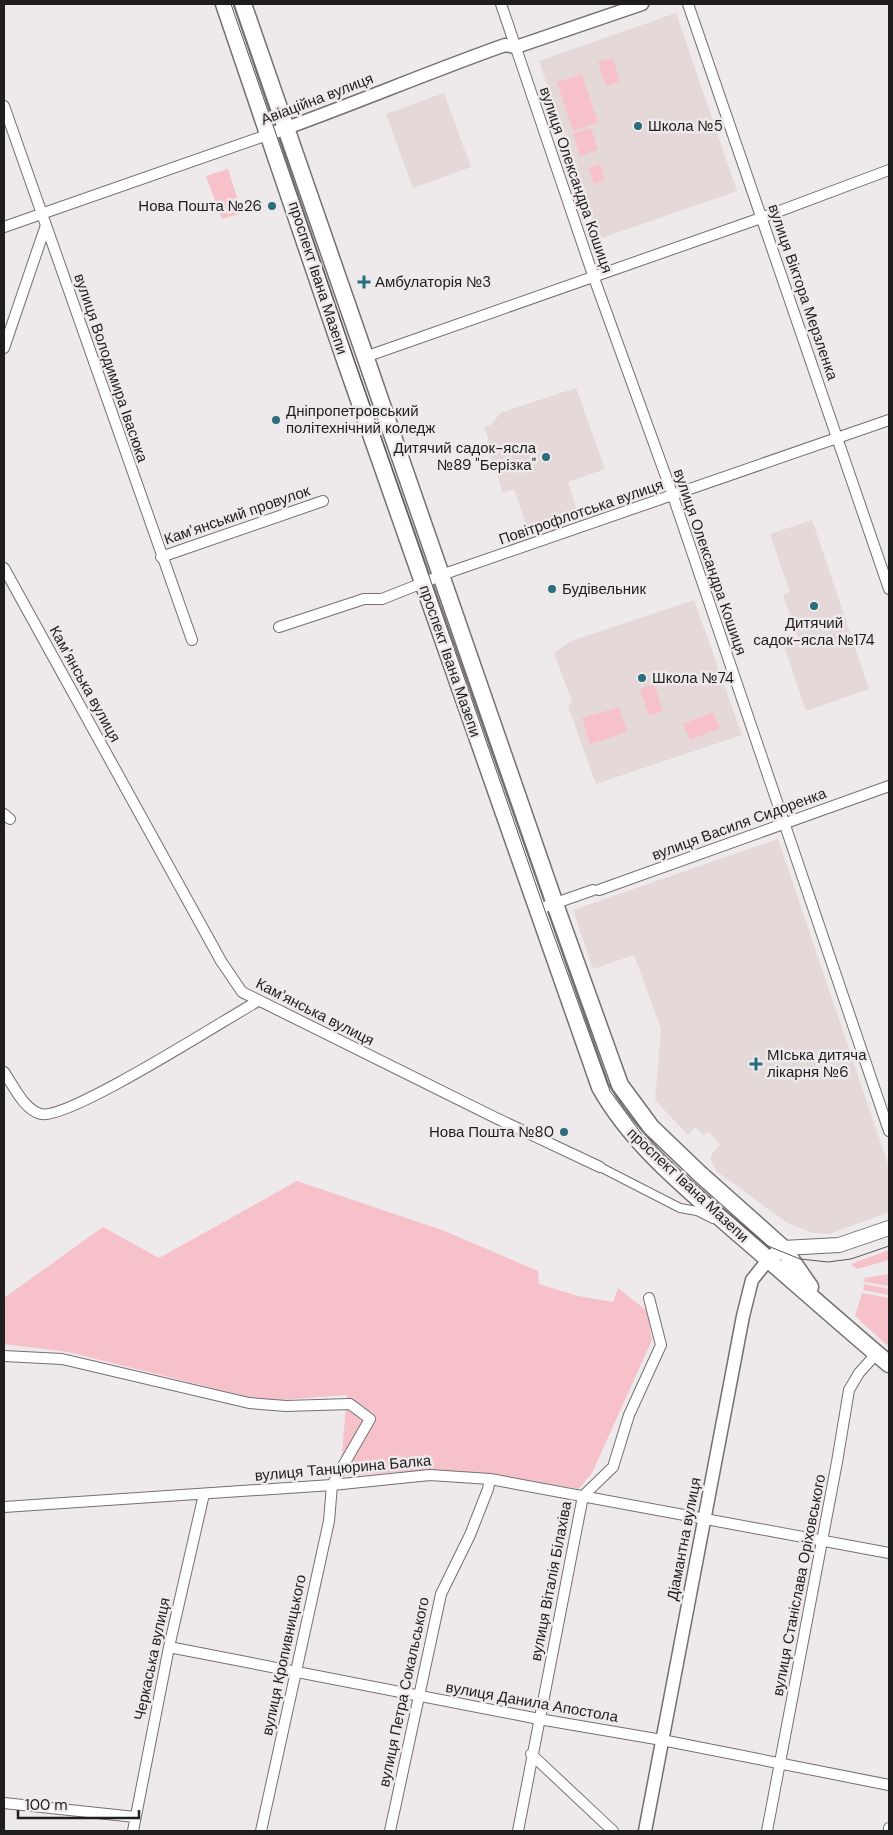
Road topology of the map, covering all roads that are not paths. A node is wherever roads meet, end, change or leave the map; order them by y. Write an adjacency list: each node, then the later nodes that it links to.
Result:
1 (224, 4): 9 (highway, проспект Івана Мазепи)
2 (243, 4): 8 (highway, проспект Івана Мазепи)
3 (501, 4): 6 (street, вулиця Олександра Кошиця)
4 (642, 4): 6 (street, Авіаційна вулиця)
5 (688, 4): 12 (street, вулиця Віктора Мерзленка)
6 (516, 46): 8 (street, Авіаційна вулиця); 15 (street, вулиця Олександра Кошиця)
7 (4, 106): 11 (street, вулиця Володимира Івасюка)
8 (286, 128): 9 (street, Авіаційна вулиця); 17 (highway, проспект Івана Мазепи)
9 (270, 134): 11 (street, Авіаційна вулиця); 25 (highway, проспект Івана Мазепи)
10 (889, 170): 12 (street)
11 (42, 214): 13 (street, вулиця Володимира Івасюка); 14 (street, Авіаційна вулиця)
12 (761, 218): 15 (street); 19 (street, вулиця Віктора Мерзленка)
13 (46, 225): 16 (street); 22 (street, вулиця Володимира Івасюка)
14 (4, 227)
15 (594, 278): 17 (street); 20 (street, вулиця Олександра Кошиця)
16 (4, 348)
17 (365, 357): 24 (highway, проспект Івана Мазепи)
18 (889, 420): 19 (street, Повітрофлотська вулиця)
19 (837, 437): 20 (street, Повітрофлотська вулиця); 26 (street, вулиця Віктора Мерзленка)
20 (673, 496): 24 (street, Повітрофлотська вулиця); 30 (street, вулиця Олександра Кошиця)
21 (323, 501): 22 (street, Камʼянський провулок)
22 (161, 558): 28 (street, вулиця Володимира Івасюка)
23 (4, 568): 33 (street, Камʼянська вулиця)
24 (442, 575): 25 (street, Повітрофлотська вулиця); 31 (highway, проспект Івана Мазепи)
25 (423, 583): 27 (street); 32 (highway, проспект Івана Мазепи)
26 (889, 589)
27 (279, 627)
28 (192, 640)
29 (889, 786): 30 (street, вулиця Василя Сидоренка)
30 (784, 822): 31 (street, вулиця Василя Сидоренка); 35 (street, вулиця Олександра Кошиця)
31 (555, 904): 32 (street, вулиця Василя Сидоренка); 39 (highway, проспект Івана Мазепи)
32 (536, 910): 37 (highway, проспект Івана Мазепи)
33 (258, 1002): 34 (street); 36 (street, Камʼянська вулиця)
34 (4, 1072)
35 (889, 1131)
36 (600, 1167): 37 (street, Камʼянська вулиця)
37 (732, 1228): 40 (highway, проспект Івана Мазепи)
38 (889, 1228): 39 (main road)
39 (783, 1248): 40 (main road); 42 (highway, проспект Івана Мазепи)
40 (768, 1260): 42 (highway, проспект Івана Мазепи); 51 (street, Діамантна вулиця)
41 (649, 1298): 49 (street, вулиця Віталія Білахіва)
42 (822, 1305): 43 (highway)
43 (876, 1353): 45 (highway); 52 (street, вулиця Станіслава Оріховського)
44 (4, 1356): 47 (street)
45 (889, 1364)
46 (490, 1479): 47 (street, вулиця Танцюрина Балка); 49 (street, вулиця Танцюрина Балка); 56 (street, вулиця Петра Сокальського)
47 (332, 1485): 48 (street, вулиця Танцюрина Балка); 55 (street, вулиця Кропивницького)
48 (204, 1494): 50 (street, вулиця Танцюрина Балка); 54 (street, Черкаська вулиця)
49 (583, 1496): 51 (street, вулиця Танцюрина Балка); 57 (street, вулиця Віталія Білахіва)
50 (4, 1507)
51 (704, 1518): 52 (street, вулиця Танцюрина Балка); 58 (street, Діамантна вулиця)
52 (822, 1541): 53 (street, вулиця Танцюрина Балка); 60 (street, вулиця Станіслава Оріховського)
53 (889, 1553)
54 (168, 1647): 55 (street, вулиця Данила Апостола); 63 (street, Черкаська вулиця)
55 (295, 1672): 56 (street, вулиця Данила Апостола); 65 (street, вулиця Кропивницького)
56 (417, 1696): 57 (street, вулиця Данила Апостола); 66 (street, вулиця Петра Сокальського)
57 (539, 1719): 58 (street, вулиця Данила Апостола); 59 (street, вулиця Віталія Білахіва)
58 (662, 1740): 60 (street, вулиця Данила Апостола); 69 (street, Діамантна вулиця)
59 (531, 1754): 67 (street, вулиця Віталія Білахіва); 68 (street)
60 (780, 1765): 61 (street, вулиця Данила Апостола); 70 (street, вулиця Станіслава Оріховського)
61 (889, 1785)
62 (4, 1803): 63 (street)
63 (135, 1817): 64 (street, Черкаська вулиця)
64 (132, 1831)
65 (261, 1831)
66 (390, 1831)
67 (518, 1831)
68 (613, 1831)
69 (645, 1831)
70 (767, 1831)

